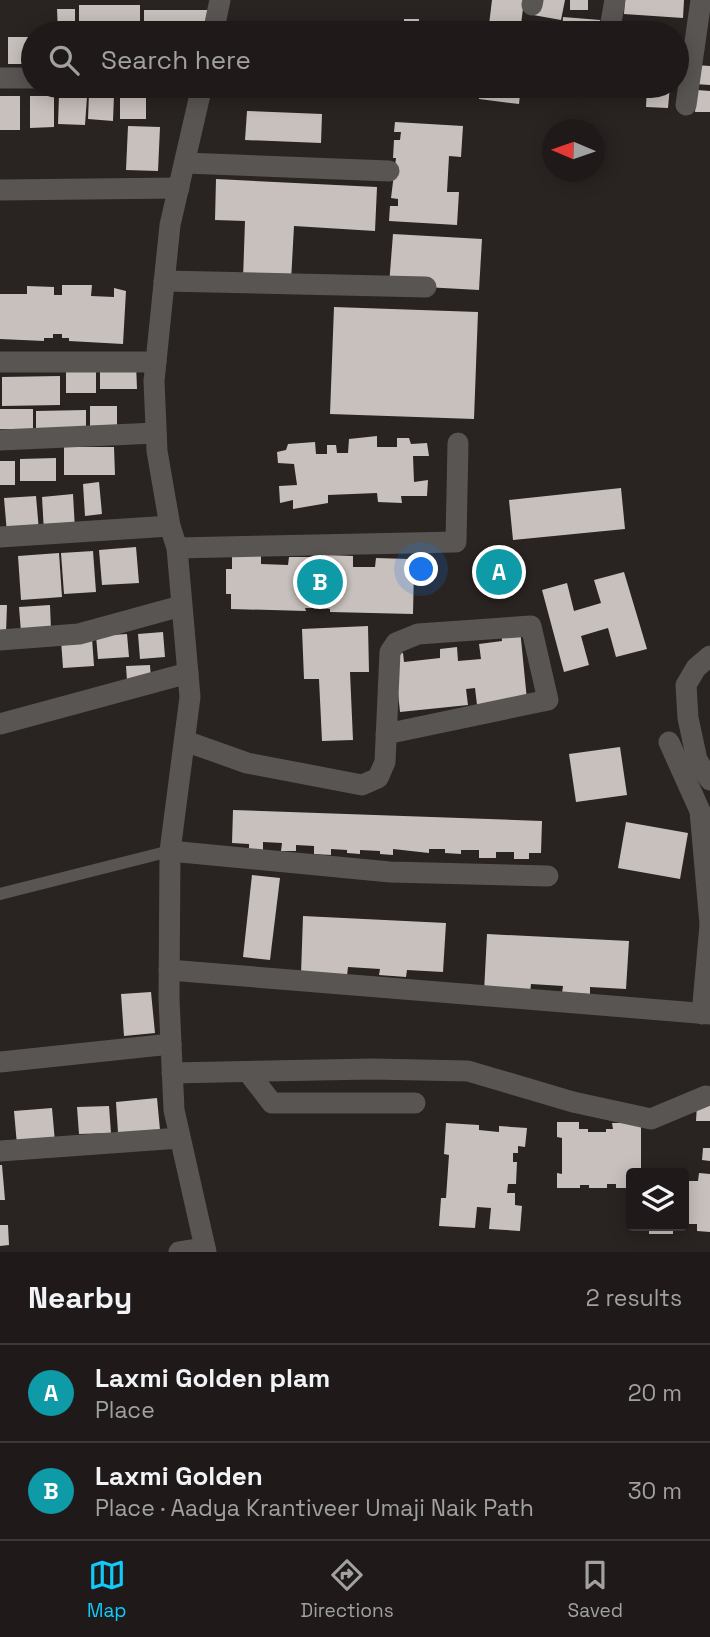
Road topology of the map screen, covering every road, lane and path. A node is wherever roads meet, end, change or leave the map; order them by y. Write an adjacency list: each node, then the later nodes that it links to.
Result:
1 (220, 0): 4 (street)
2 (615, 0): 5 (street)
3 (701, 0): 8 (street)
4 (216, 21)
5 (611, 21)
6 (0, 78): 7 (street)
7 (21, 78)
8 (689, 84)
9 (199, 98): 12 (street)
10 (687, 98): 11 (street)
11 (686, 105)
12 (185, 163): 13 (street); 14 (street)
13 (389, 172)
14 (179, 188): 15 (street); 16 (street)
15 (0, 190)
16 (164, 281): 17 (street); 19 (street)
17 (426, 287)
18 (0, 362): 19 (street)
19 (156, 362): 20 (street)
20 (156, 433): 21 (street); 23 (street)
21 (0, 440)
22 (458, 443): 25 (street)
23 (170, 526): 24 (street); 25 (street)
24 (0, 537)
25 (177, 548): 26 (street)
26 (181, 606): 27 (street); 29 (street)
27 (0, 639)
28 (710, 656): 34 (street)
29 (188, 673): 30 (street); 32 (street)
30 (0, 724)
31 (386, 734): 31 (street); 32 (street)
32 (185, 741): 35 (street)
33 (669, 742): 38 (street)
34 (710, 780)
35 (170, 851): 36 (street); 37 (lane); 39 (street)
36 (548, 876)
37 (0, 894)
38 (710, 925): 40 (street)
39 (169, 970): 40 (street); 41 (street)
40 (706, 1014)
41 (171, 1044): 42 (street); 44 (street)
42 (0, 1062)
43 (248, 1072): 44 (street); 45 (street); 46 (street)
44 (172, 1073): 47 (street)
45 (706, 1096)
46 (415, 1103)
47 (180, 1138): 48 (street); 49 (street)
48 (0, 1152)
49 (206, 1250): 50 (street)
50 (179, 1252)

